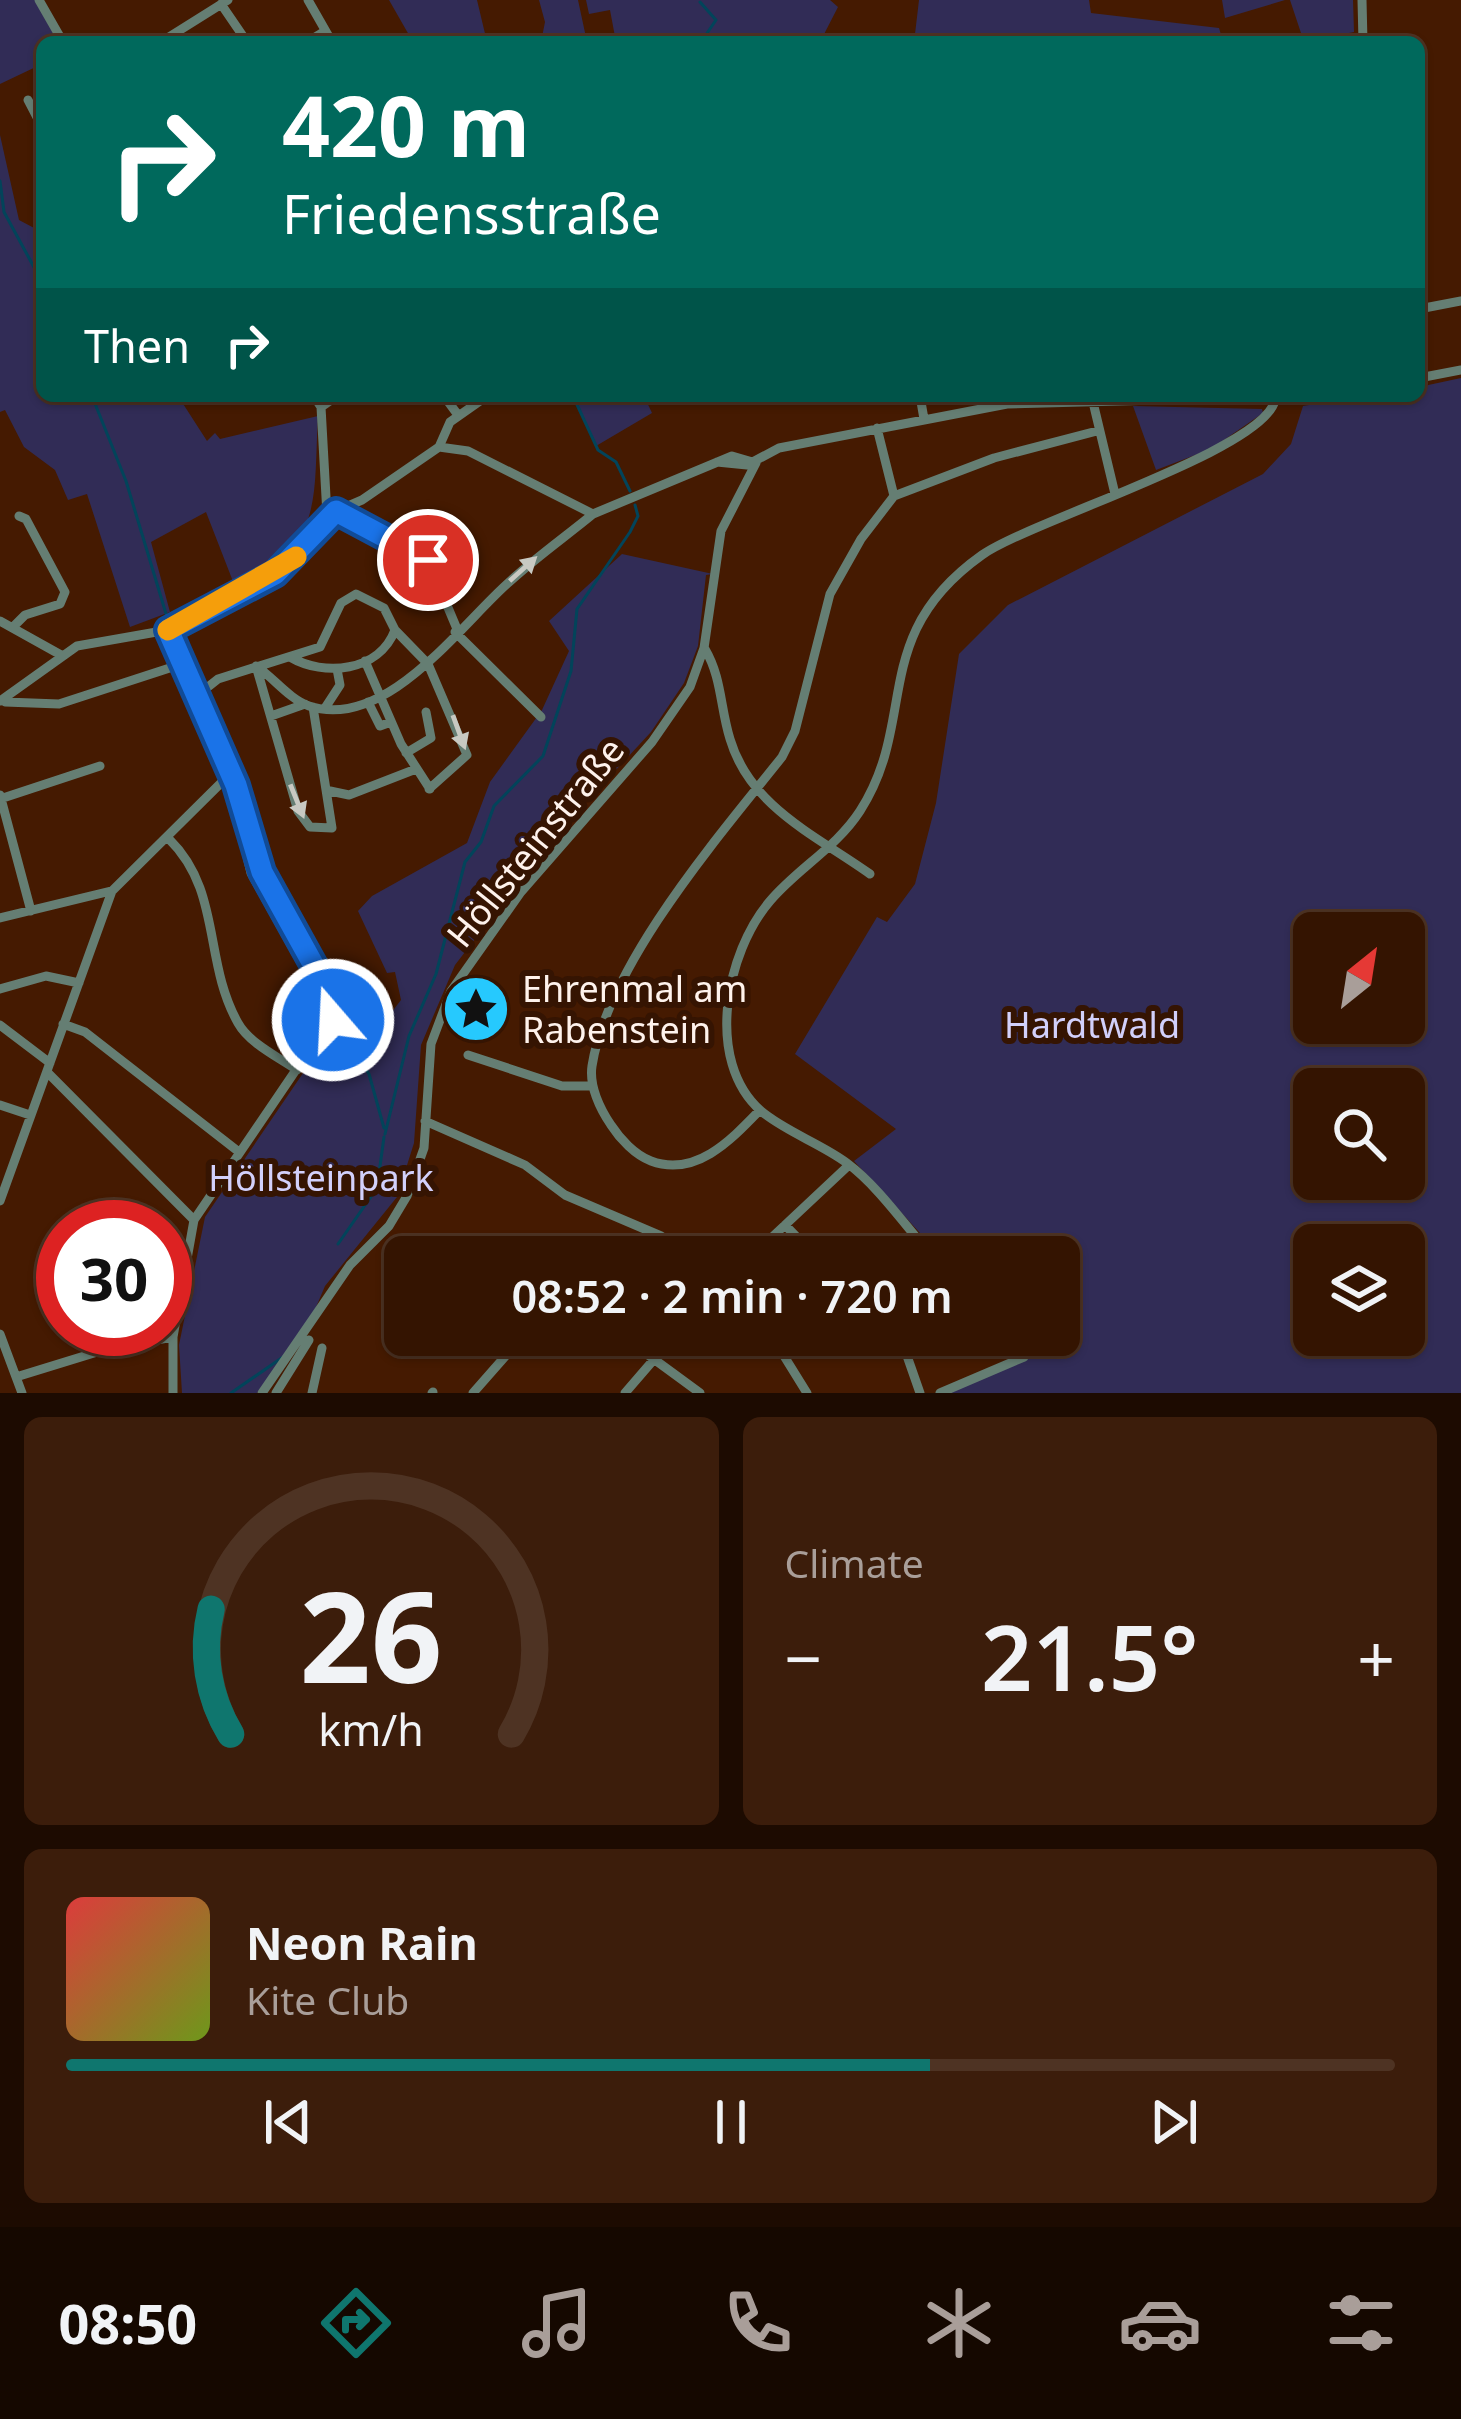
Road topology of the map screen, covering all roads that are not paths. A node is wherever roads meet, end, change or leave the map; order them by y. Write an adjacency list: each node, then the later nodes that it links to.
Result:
1 (59, 0): 5 (street)
2 (308, 0): 6 (street)
3 (1362, 0): 12 (street)
4 (224, 2): 8 (street); 9 (street)
5 (42, 4): 7 (street)
6 (325, 31): 10 (street); 11 (street)
7 (61, 36)
8 (173, 36)
9 (244, 36)
10 (317, 36)
11 (328, 36)
12 (1363, 36)
13 (28, 100): 14 (street)
14 (36, 114)
15 (1461, 301): 16 (street)
16 (1425, 308)
17 (1461, 370): 18 (street)
18 (1425, 377)
19 (318, 402): 27 (street)
20 (328, 402): 27 (street)
21 (448, 402): 28 (street)
22 (478, 402): 28 (street)
23 (921, 402): 29 (street)
24 (1035, 402): 29 (street)
25 (1093, 402): 31 (street)
26 (1274, 402): 34 (street)
27 (321, 407): 37 (street)
28 (458, 416): 32 (street)
29 (924, 419): 30 (street)
30 (877, 428): 33 (street); 35 (street)
31 (1097, 431): 34 (street); 35 (street)
32 (439, 447): 36 (street); 37 (street)
33 (756, 463): 38 (street); 46 (street, Höllsteinstraße)
34 (1114, 494): 73 (street)
35 (895, 496): 69 (street)
36 (567, 504): 38 (street); 40 (street)
37 (332, 513): 43 (street); 45 (street)
38 (593, 514): 40 (street)
39 (20, 516): 42 (street)
40 (567, 529): 45 (street, one-way to 40)
41 (0, 621): 42 (street)
42 (13, 627): 47 (street)
43 (168, 630): 47 (street); 50 (street)
44 (395, 630): 48 (street); 49 (street); 51 (street)
45 (456, 631): 51 (street); 63 (street)
46 (704, 648): 69 (street); 89 (street, Höllsteinstraße)
47 (61, 655): 58 (street)
48 (290, 657): 52 (street); 53 (street)
49 (365, 661): 53 (street); 57 (street)
50 (185, 662): 54 (street); 58 (street)
51 (428, 664): 57 (street); 67 (street, one-way to 67)
52 (256, 666): 55 (street); 60 (street); 62 (street)
53 (337, 669): 60 (street)
54 (191, 675): 55 (street); 56 (street)
55 (218, 680): 56 (street)
56 (199, 694): 68 (street)
57 (382, 696): 59 (street); 64 (street)
58 (0, 702)
59 (368, 702): 60 (street); 64 (street)
60 (314, 706): 62 (street); 70 (street)
61 (426, 712): 65 (street)
62 (271, 716): 70 (street, one-way to 70)
63 (541, 717)
64 (391, 722): 65 (street)
65 (406, 753): 67 (street)
66 (100, 766): 71 (street)
67 (416, 769): 70 (street)
68 (228, 776): 72 (street); 84 (street)
69 (757, 789): 73 (street); 85 (street)
70 (330, 790)
71 (0, 798): 76 (street)
72 (170, 839): 75 (street); 84 (street)
73 (832, 847): 74 (street); 87 (street)
74 (870, 874)
75 (112, 891): 76 (street); 78 (street)
76 (31, 911): 77 (street)
77 (0, 918)
78 (79, 982): 79 (street); 80 (street)
79 (0, 989)
80 (63, 1024): 83 (street); 90 (street)
81 (0, 1025): 83 (street)
82 (468, 1055): 85 (street)
83 (48, 1067): 88 (street); 93 (street)
84 (297, 1070): 90 (street)
85 (593, 1086): 87 (street)
86 (0, 1105): 88 (street)
87 (760, 1111): 91 (street)
88 (31, 1115): 92 (street)
89 (425, 1121): 96 (street); 100 (street, Höllsteinstraße)
90 (239, 1152): 93 (street)
91 (849, 1165): 94 (street); 99 (street)
92 (0, 1201)
93 (194, 1220): 95 (street)
94 (785, 1225): 97 (street); 98 (street)
95 (192, 1231)
96 (661, 1236)
97 (773, 1236)
98 (796, 1236)
99 (914, 1236)
100 (319, 1313): 110 (street, Höllsteinstraße); 112 (street, Höllsteinstraße)
101 (0, 1334): 111 (street)
102 (322, 1348): 116 (street)
103 (81, 1356): 111 (street)
104 (173, 1356): 114 (street)
105 (506, 1356): 117 (street)
106 (784, 1356): 120 (street)
107 (907, 1356): 121 (street)
108 (1023, 1356): 122 (street)
109 (655, 1357): 118 (street); 119 (street)
110 (291, 1373): 112 (street, Höllsteinstraße); 115 (street, Höllsteinstraße)
111 (16, 1377): 113 (street)
112 (270, 1391)
113 (22, 1393)
114 (172, 1393)
115 (289, 1393)
116 (312, 1393)
117 (473, 1393)
118 (625, 1393)
119 (700, 1393)
120 (807, 1393)
121 (920, 1393)
122 (940, 1393)

